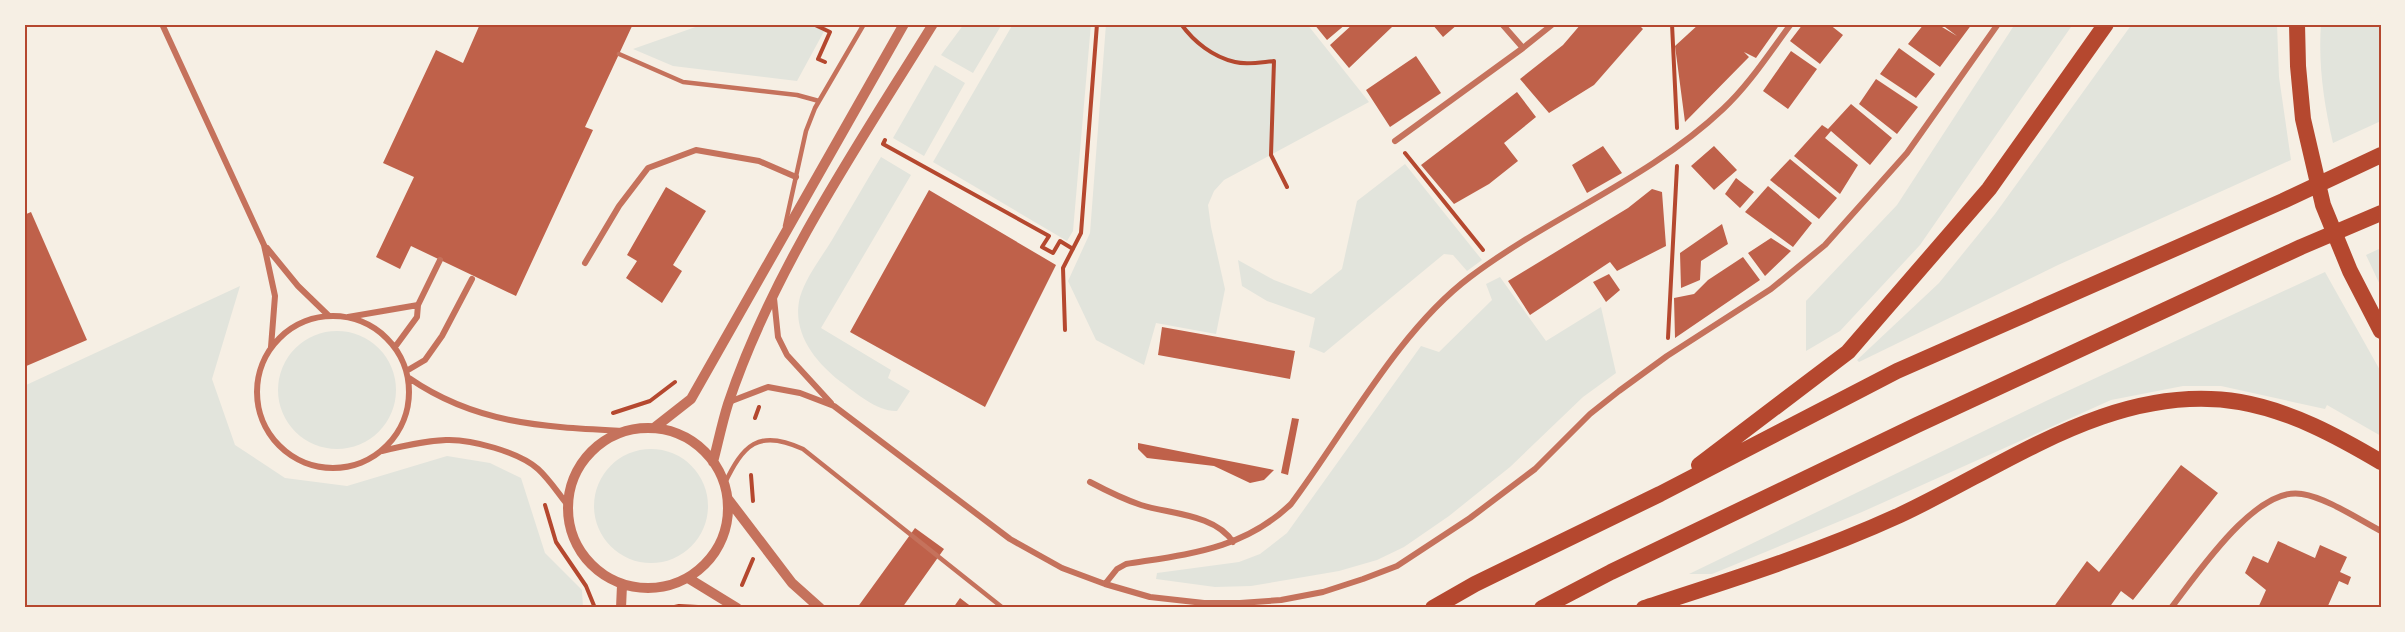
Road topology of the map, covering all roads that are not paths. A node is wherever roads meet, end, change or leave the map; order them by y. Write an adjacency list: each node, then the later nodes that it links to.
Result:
1 (162, 24): 19 (street)
2 (864, 24): 13 (lane)
3 (904, 24): 18 (street)
4 (933, 24): 23 (street)
5 (1502, 24): 11 (street)
6 (1553, 24): 11 (street)
7 (1791, 24): 44 (street)
8 (1998, 24): 46 (street)
9 (2106, 24): 40 (highway)
10 (2297, 24): 27 (highway)
11 (1523, 48): 14 (street)
12 (619, 54): 13 (lane)
13 (819, 101): 16 (lane)
14 (1395, 141)
15 (2381, 155): 40 (highway)
16 (796, 177): 18 (lane); 21 (street)
17 (2375, 215): 53 (highway)
18 (780, 244): 33 (street)
19 (264, 245): 25 (street); 29 (street)
20 (440, 260): 24 (street)
21 (585, 263)
22 (472, 279): 30 (street)
23 (774, 297): 31 (street); 32 (street)
24 (418, 304): 26 (street); 28 (street)
25 (329, 316): 26 (street); 29 (street)
26 (345, 317): 28 (street)
27 (2381, 331)
28 (395, 347): 30 (street)
29 (271, 348): 35 (street)
30 (409, 374): 34 (street); 35 (street)
31 (729, 402): 32 (street); 36 (street)
32 (834, 406): 46 (street)
33 (654, 428): 34 (street); 36 (street)
34 (626, 430): 42 (street)
35 (382, 452): 42 (street)
36 (713, 462): 39 (street)
37 (2381, 462): 54 (highway)
38 (1090, 482): 44 (street)
39 (724, 484): 41 (street); 51 (lane)
40 (1660, 494): 52 (highway)
41 (728, 499): 45 (street); 50 (street)
42 (567, 504): 47 (street)
43 (2381, 531): 55 (street)
44 (1233, 542): 46 (street)
45 (688, 578): 47 (street); 49 (street)
46 (1105, 584)
47 (622, 585): 48 (street)
48 (621, 608)
49 (737, 608)
50 (820, 608)
51 (1003, 608)
52 (1433, 608)
53 (1542, 608)
54 (1644, 608)
55 (2171, 608)

